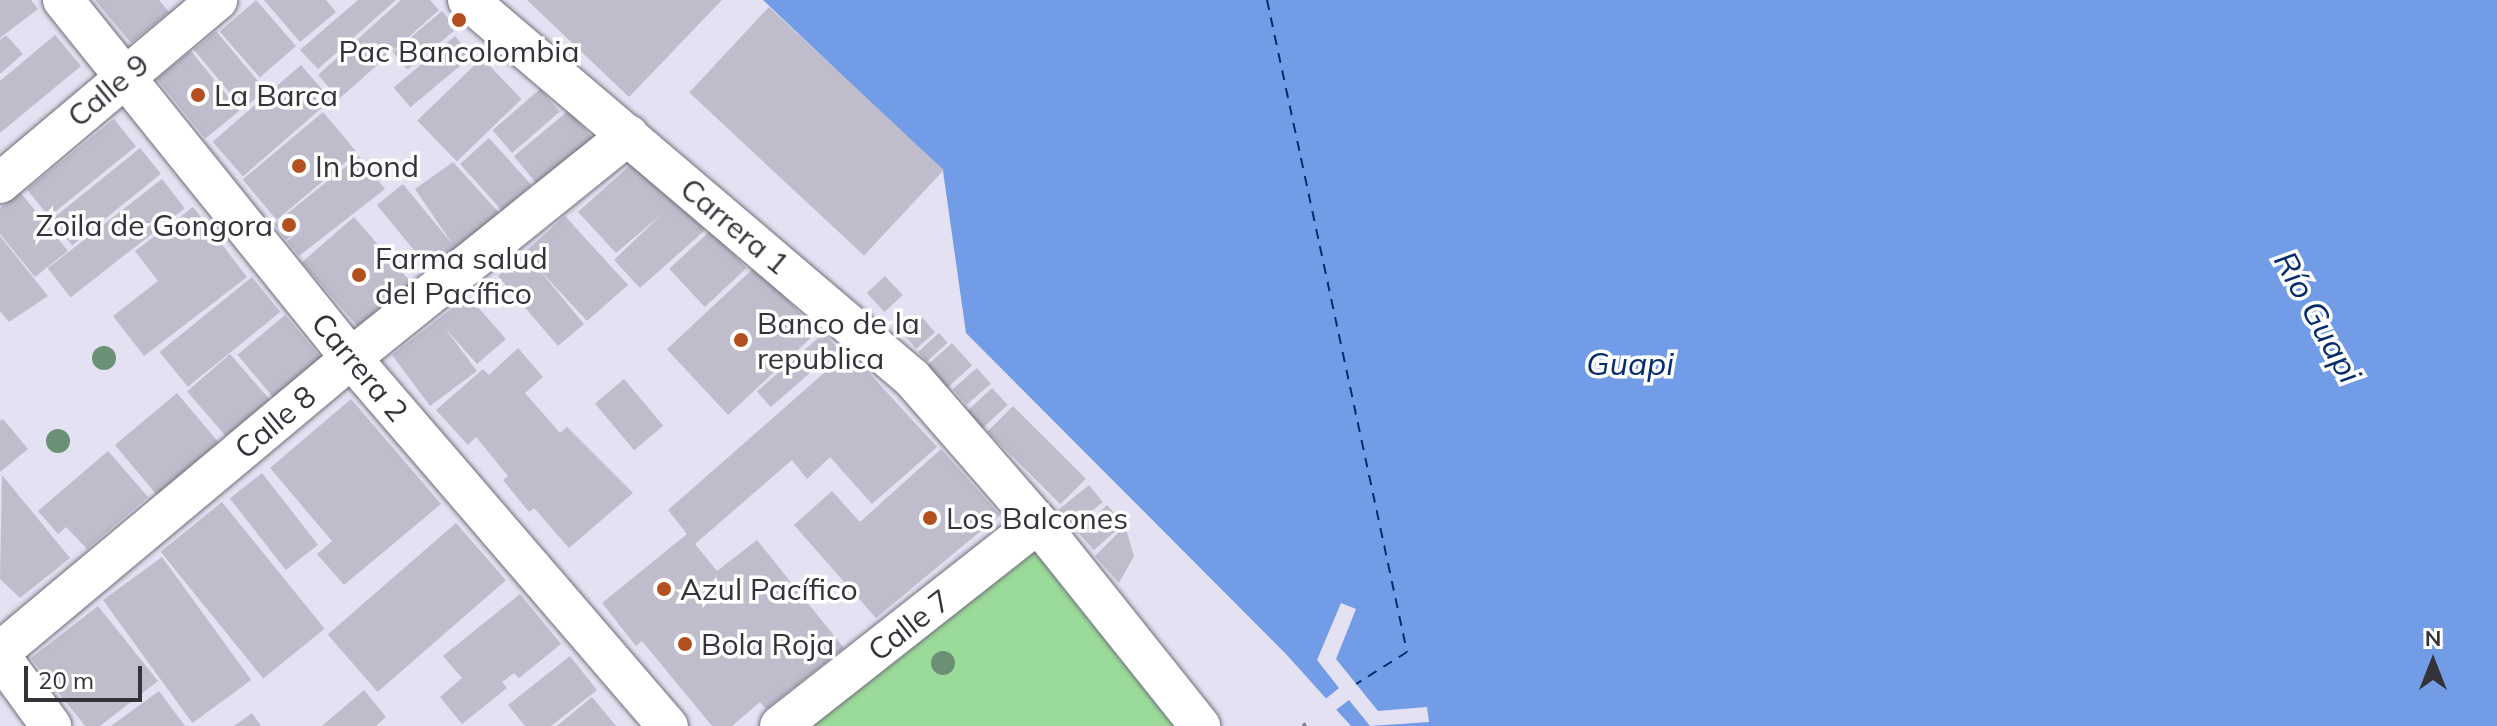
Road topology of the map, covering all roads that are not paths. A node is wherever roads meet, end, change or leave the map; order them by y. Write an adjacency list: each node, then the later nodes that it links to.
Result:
1 (63, 0): 4 (street, Carrera 2)
2 (217, 0): 4 (street, Calle 9)
3 (468, 0): 5 (street, Carrera 1)
4 (121, 77): 6 (street, Calle 9); 7 (street, Carrera 2)
5 (628, 135): 7 (street, Calle 8); 8 (street, Carrera 1)
6 (0, 183)
7 (351, 358): 9 (street, Calle 8); 11 (street, Carrera 2)
8 (1038, 523): 12 (street, Calle 7); 13 (street, Carrera 1)
9 (0, 654): 10 (street)
10 (51, 726)
11 (668, 726)
12 (780, 726)
13 (1200, 726)

